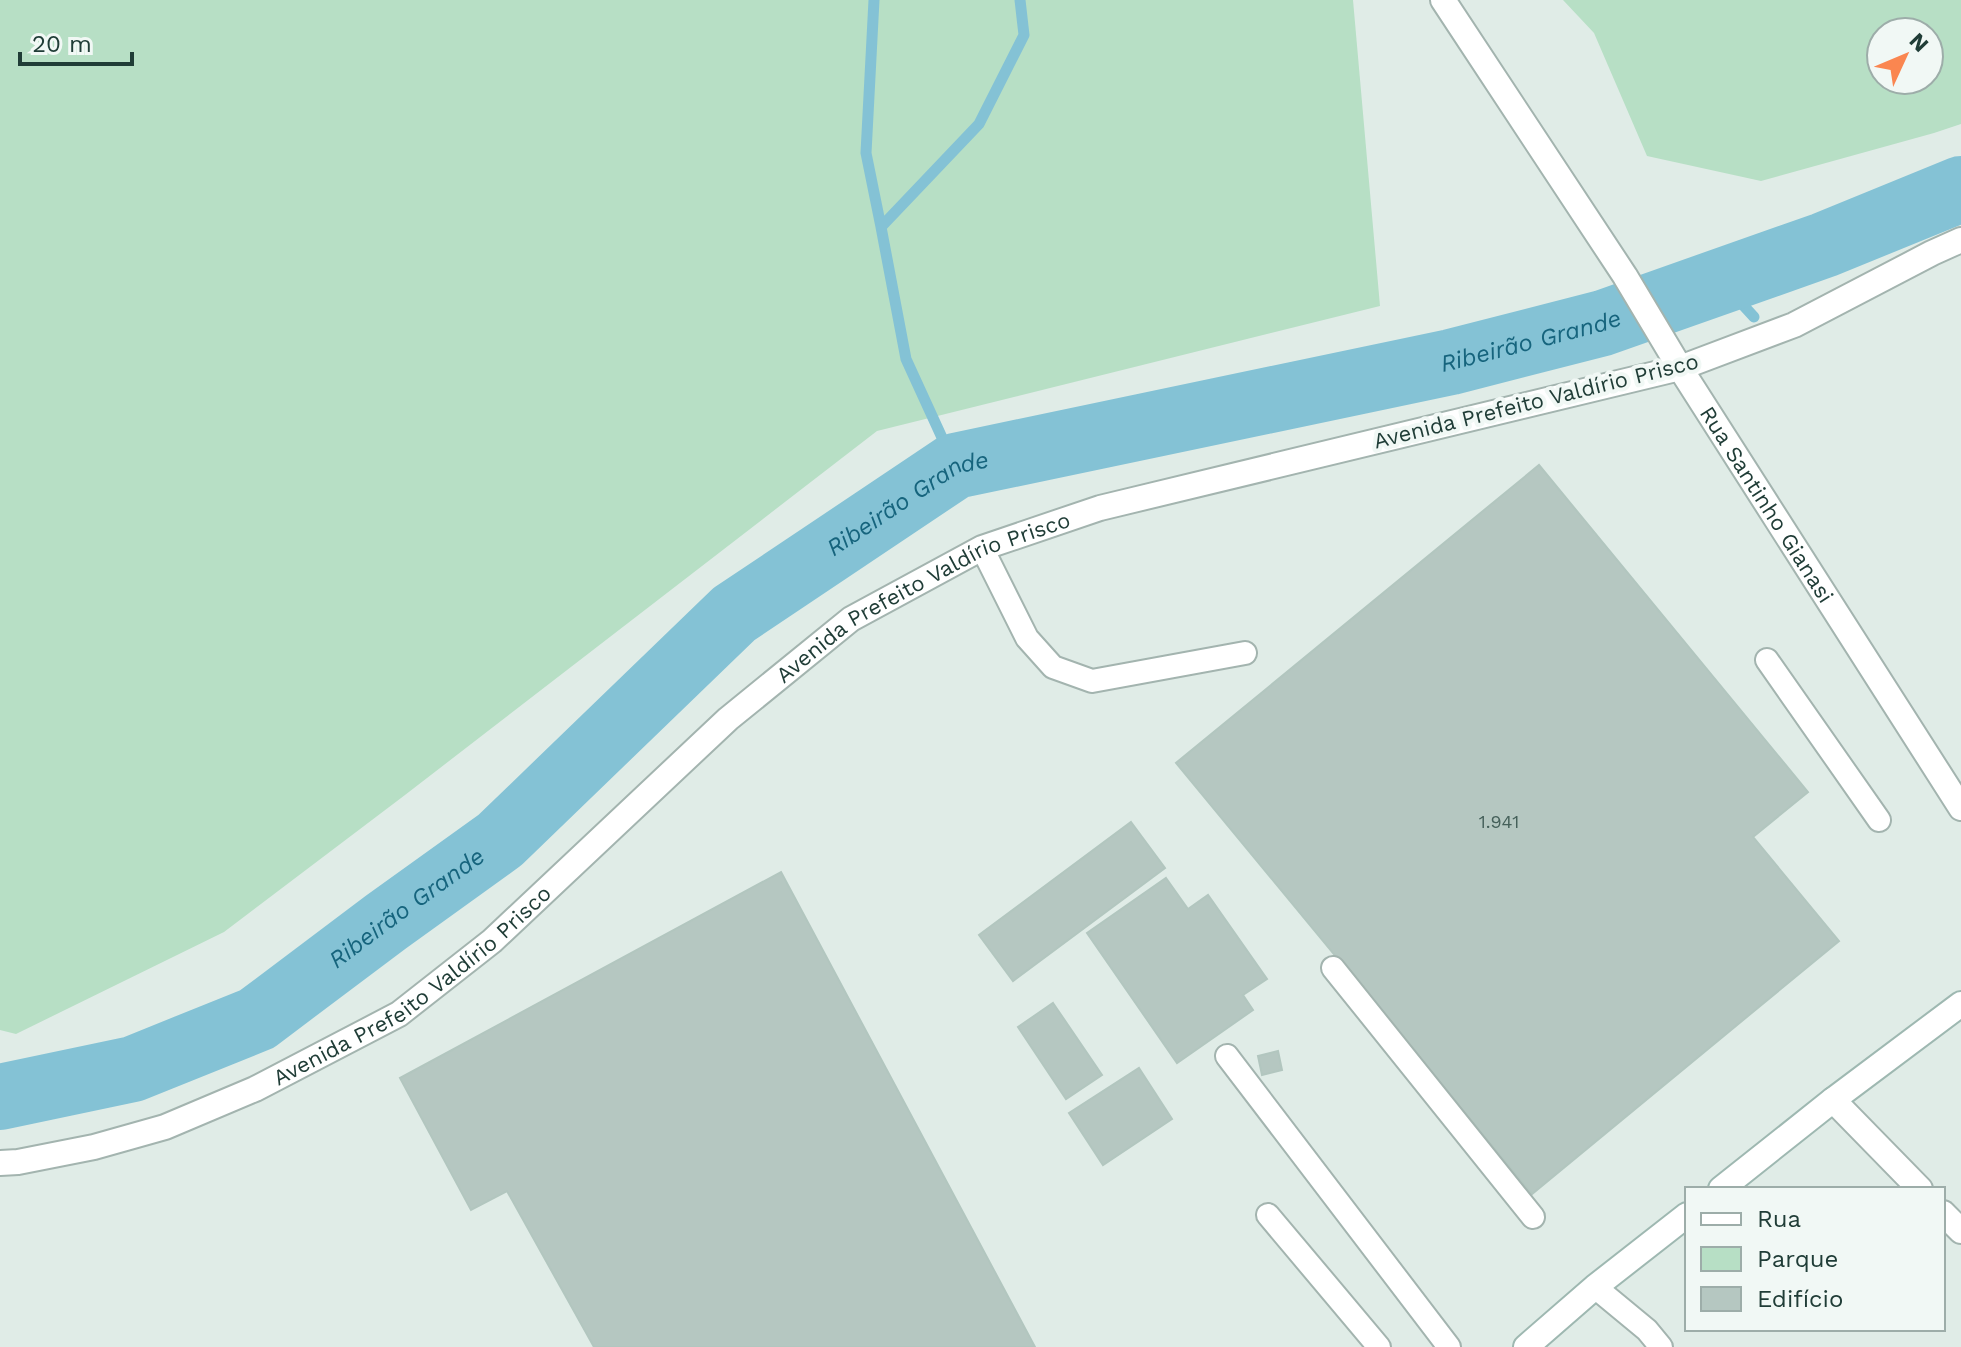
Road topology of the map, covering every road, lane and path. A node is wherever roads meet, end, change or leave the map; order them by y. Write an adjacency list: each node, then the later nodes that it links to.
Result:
1 (1443, 0): 3 (street, Rua Santinho Gianasi)
2 (1961, 240): 3 (street, Avenida Prefeito Valdírio Prisco)
3 (1680, 368): 4 (street, Avenida Prefeito Valdírio Prisco); 7 (street, Rua Santinho Gianasi)
4 (982, 548): 5 (lane); 13 (street, Avenida Prefeito Valdírio Prisco)
5 (1245, 653)
6 (1767, 660): 8 (lane)
7 (1961, 808)
8 (1879, 820)
9 (1333, 968): 18 (lane)
10 (1961, 1004): 12 (street)
11 (1227, 1056): 23 (lane)
12 (1833, 1100): 14 (street); 15 (street)
13 (0, 1163)
14 (1724, 1187)
15 (1918, 1187)
16 (1268, 1215): 22 (lane)
17 (1945, 1215): 20 (street)
18 (1533, 1217)
19 (1685, 1217): 21 (street)
20 (1961, 1231)
21 (1595, 1287): 24 (street); 25 (lane)
22 (1379, 1347)
23 (1449, 1347)
24 (1526, 1347)
25 (1661, 1347)

